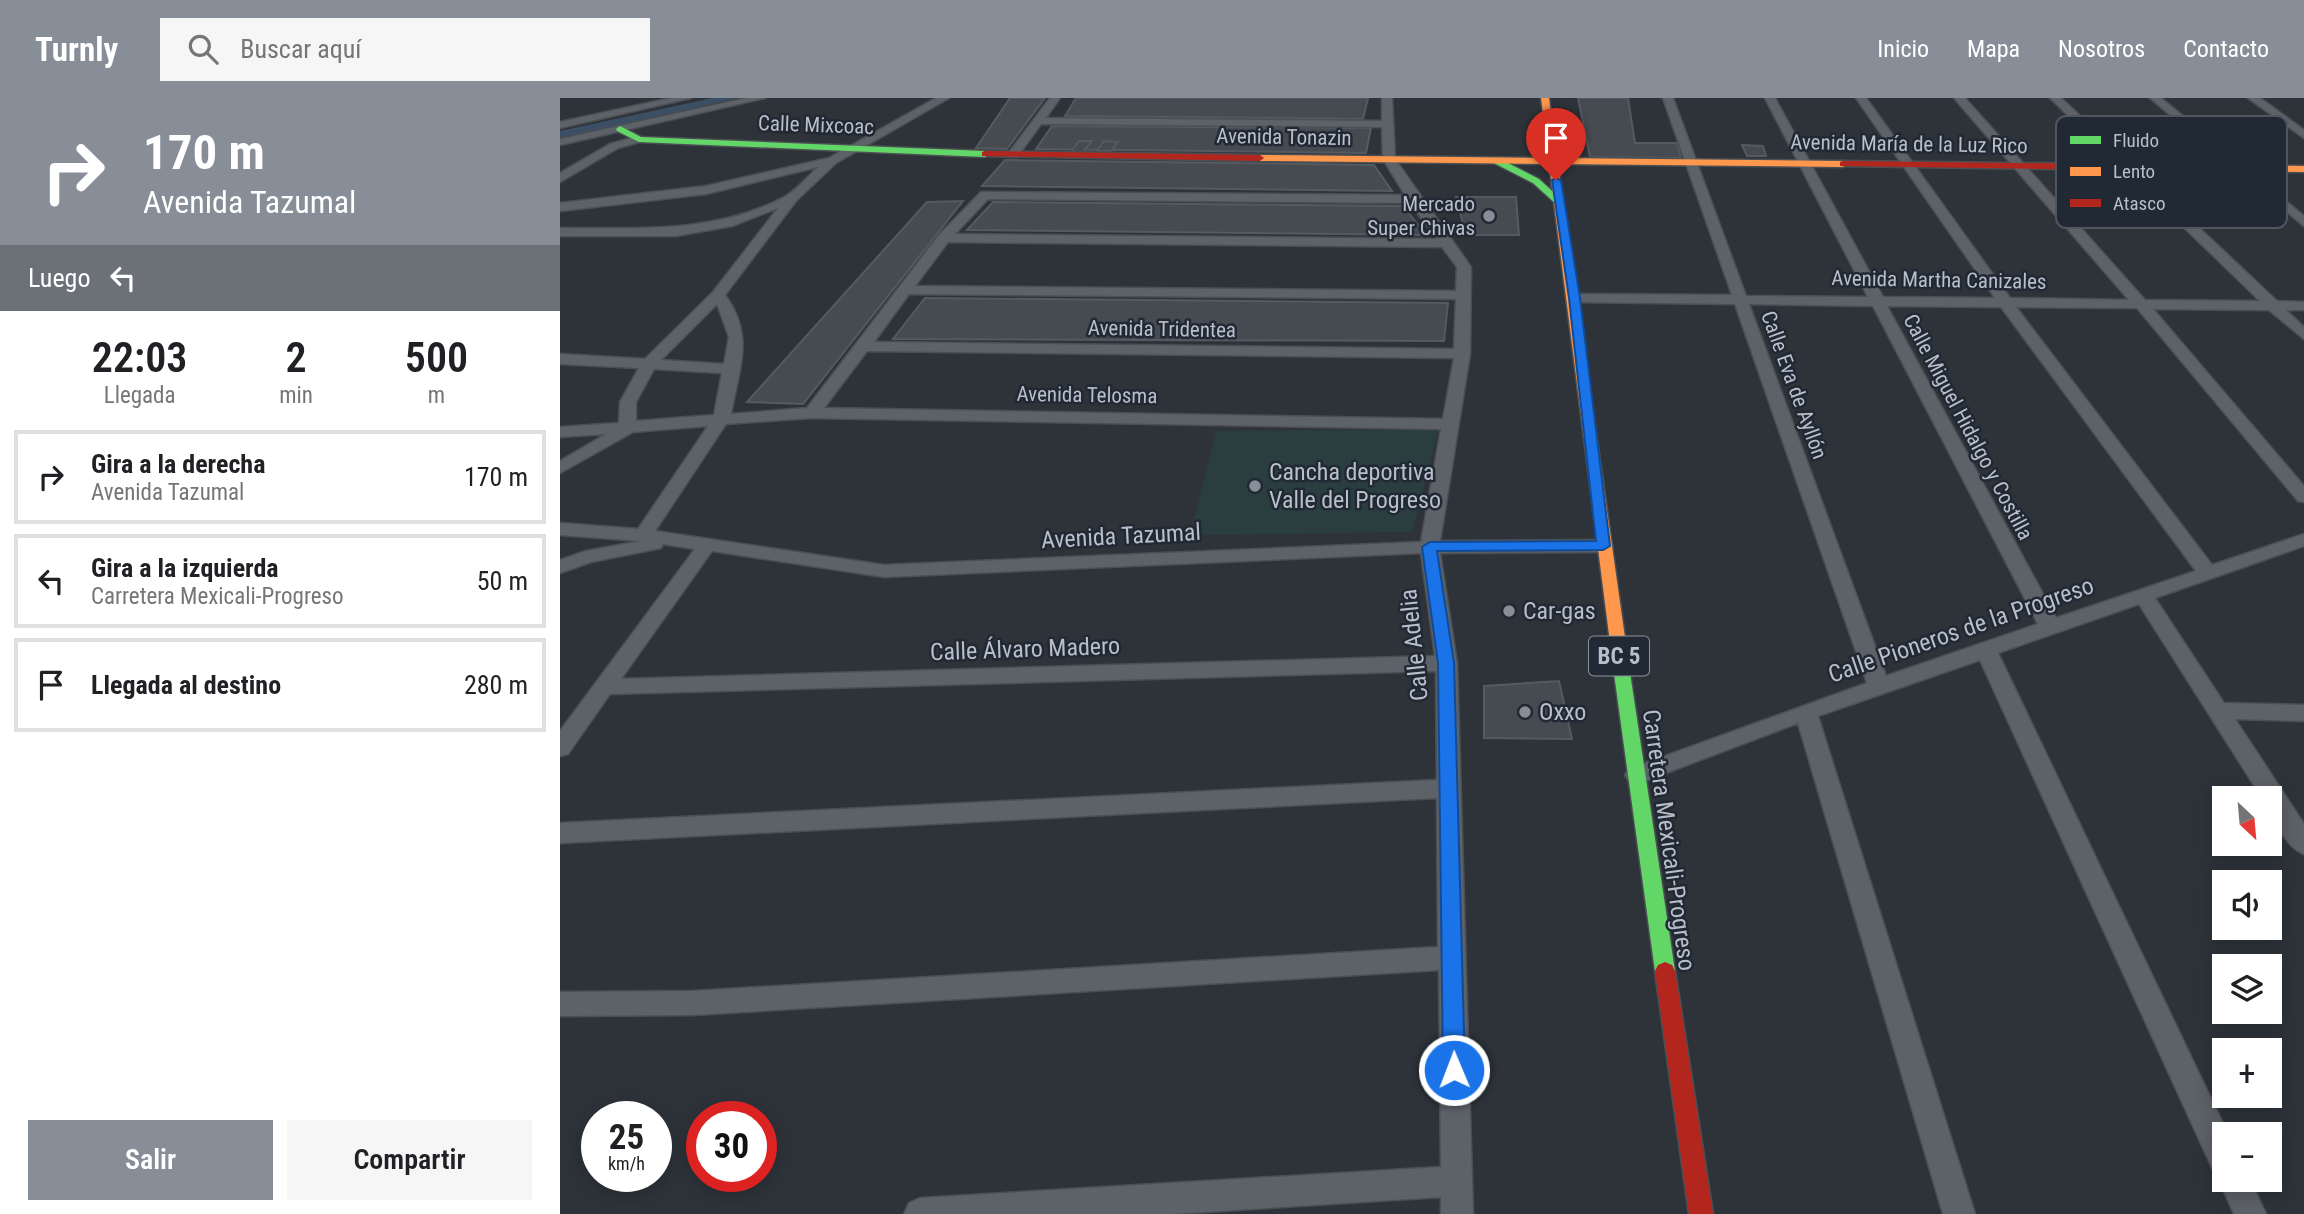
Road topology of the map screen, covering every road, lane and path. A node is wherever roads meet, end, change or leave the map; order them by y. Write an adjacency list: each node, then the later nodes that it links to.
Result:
1 (686, 98): 21 (street)
2 (708, 98): 24 (street)
3 (761, 98): 23 (street)
4 (944, 98): 28 (street)
5 (1055, 98): 18 (street)
6 (1388, 98): 20 (street, Calle Adelia)
7 (1545, 98): 22 (street, Carretera Mexicali-Progreso / BC 5)
8 (1668, 98): 34 (street, Calle Eva de Ayllón)
9 (1770, 98): 35 (street, Calle Miguel Hidalgo y Costilla)
10 (1861, 98): 36 (street)
11 (1959, 98): 37 (street)
12 (2055, 98): 15 (street)
13 (2155, 98): 16 (street)
14 (2253, 98): 17 (street)
15 (2074, 116)
16 (2176, 116)
17 (2278, 116)
18 (1036, 121): 20 (street); 29 (street)
19 (2287, 123): 25 (street)
20 (1387, 124): 30 (street, Calle Adelia)
21 (560, 125)
22 (1548, 127): 31 (street); 32 (street, Carretera Mexicali-Progreso / BC 5)
23 (620, 129): 26 (street, Calle Mixcoac); 27 (street)
24 (560, 131)
25 (2304, 135)
26 (639, 139): 28 (street, Calle Mixcoac); 39 (street)
27 (560, 142)
28 (855, 146): 29 (street, Calle Mixcoac); 33 (street)
29 (1013, 155): 30 (street, Avenida Tonazin)
30 (1389, 159): 31 (street, Avenida Tonazin); 41 (street, Calle Adelia)
31 (1495, 160): 32 (street, Avenida Tonazin); 42 (street)
32 (1555, 160): 34 (street, Avenida María de la Luz Rico); 42 (street, Carretera Mexicali-Progreso / BC 5)
33 (832, 161): 40 (street); 43 (street)
34 (1691, 162): 35 (street, Avenida María de la Luz Rico); 56 (street, Calle Eva de Ayllón)
35 (1805, 163): 36 (street, Avenida María de la Luz Rico); 57 (street, Calle Miguel Hidalgo y Costilla)
36 (1911, 165): 37 (street, Avenida María de la Luz Rico); 58 (street)
37 (2017, 166): 38 (street, Avenida María de la Luz Rico); 45 (street)
38 (2056, 166)
39 (560, 178)
40 (792, 198): 49 (street); 53 (street)
41 (1414, 199): 50 (street); 51 (street, Calle Adelia)
42 (1558, 201): 55 (street, Carretera Mexicali-Progreso / BC 5)
43 (560, 207)
44 (2287, 208): 46 (street)
45 (2056, 209)
46 (2304, 222)
47 (2073, 228): 59 (street)
48 (2193, 228): 60 (street)
49 (560, 232)
50 (944, 238): 51 (street); 52 (street)
51 (1448, 243): 54 (street, Calle Adelia)
52 (906, 290): 54 (street); 63 (street)
53 (718, 295): 66 (street); 67 (street)
54 (1462, 295): 64 (street, Calle Adelia)
55 (1574, 298): 56 (street, Avenida Martha Canizales); 80 (street, Carretera Mexicali-Progreso / BC 5)
56 (1741, 299): 57 (street, Avenida Martha Canizales); 89 (street, Calle Eva de Ayllón)
57 (1878, 301): 58 (street, Avenida Martha Canizales); 85 (street, Calle Miguel Hidalgo y Costilla)
58 (2005, 302): 59 (street, Avenida Martha Canizales); 83 (street)
59 (2140, 303): 60 (street, Avenida Martha Canizales); 74 (street)
60 (2273, 305): 61 (street, Avenida Martha Canizales); 62 (street)
61 (2304, 306)
62 (2304, 335)
63 (863, 346): 64 (street, Avenida Tridentea); 68 (street)
64 (1462, 354): 70 (street, Calle Adelia)
65 (560, 359): 66 (street)
66 (650, 363): 67 (street); 71 (street)
67 (730, 369): 69 (street)
68 (812, 414): 69 (street, Avenida Telosma); 70 (street, Avenida Telosma)
69 (722, 418): 71 (street, Avenida Telosma); 76 (street)
70 (1452, 424): 81 (street, Calle Adelia)
71 (627, 428): 72 (street, Avenida Telosma); 73 (street)
72 (560, 432)
73 (560, 468)
74 (2304, 496)
75 (562, 530): 76 (street, Avenida Tazumal)
76 (643, 535): 77 (street, Avenida Tazumal)
77 (681, 540): 79 (street, Avenida Tazumal); 82 (street)
78 (2304, 540): 83 (street, Calle Pioneros de la Progreso)
79 (708, 544): 81 (street, Avenida Tazumal); 88 (street)
80 (1603, 546): 81 (street, Avenida Tazumal); 94 (street, Carretera Mexicali-Progreso / BC 5)
81 (1430, 547): 87 (street, Calle Adelia)
82 (560, 567)
83 (2207, 572): 84 (street, Calle Pioneros de la Progreso)
84 (2142, 594): 85 (street, Calle Pioneros de la Progreso); 90 (street)
85 (2050, 628): 86 (street, Calle Pioneros de la Progreso)
86 (1986, 651): 89 (street, Calle Pioneros de la Progreso); 100 (street)
87 (1446, 663): 88 (street, Calle Álvaro Madero); 95 (street, Calle Adelia)
88 (605, 687): 93 (street)
89 (1879, 687): 91 (street, Calle Pioneros de la Progreso)
90 (2218, 711): 92 (street); 97 (street)
91 (1806, 712): 94 (street, Calle Pioneros de la Progreso); 106 (street)
92 (2304, 713)
93 (560, 748)
94 (1637, 775): 105 (street, Carretera Mexicali-Progreso / BC 5)
95 (1448, 788): 96 (street); 98 (street, Calle Adelia)
96 (560, 833)
97 (2304, 844)
98 (1452, 958): 99 (street); 101 (street, Calle Adelia)
99 (560, 1004)
100 (2212, 1133)
101 (1456, 1181): 103 (street); 104 (street, Calle Adelia)
102 (2240, 1192): 107 (street)
103 (920, 1214)
104 (1457, 1214)
105 (1701, 1214)
106 (1959, 1214)
107 (2250, 1214)

